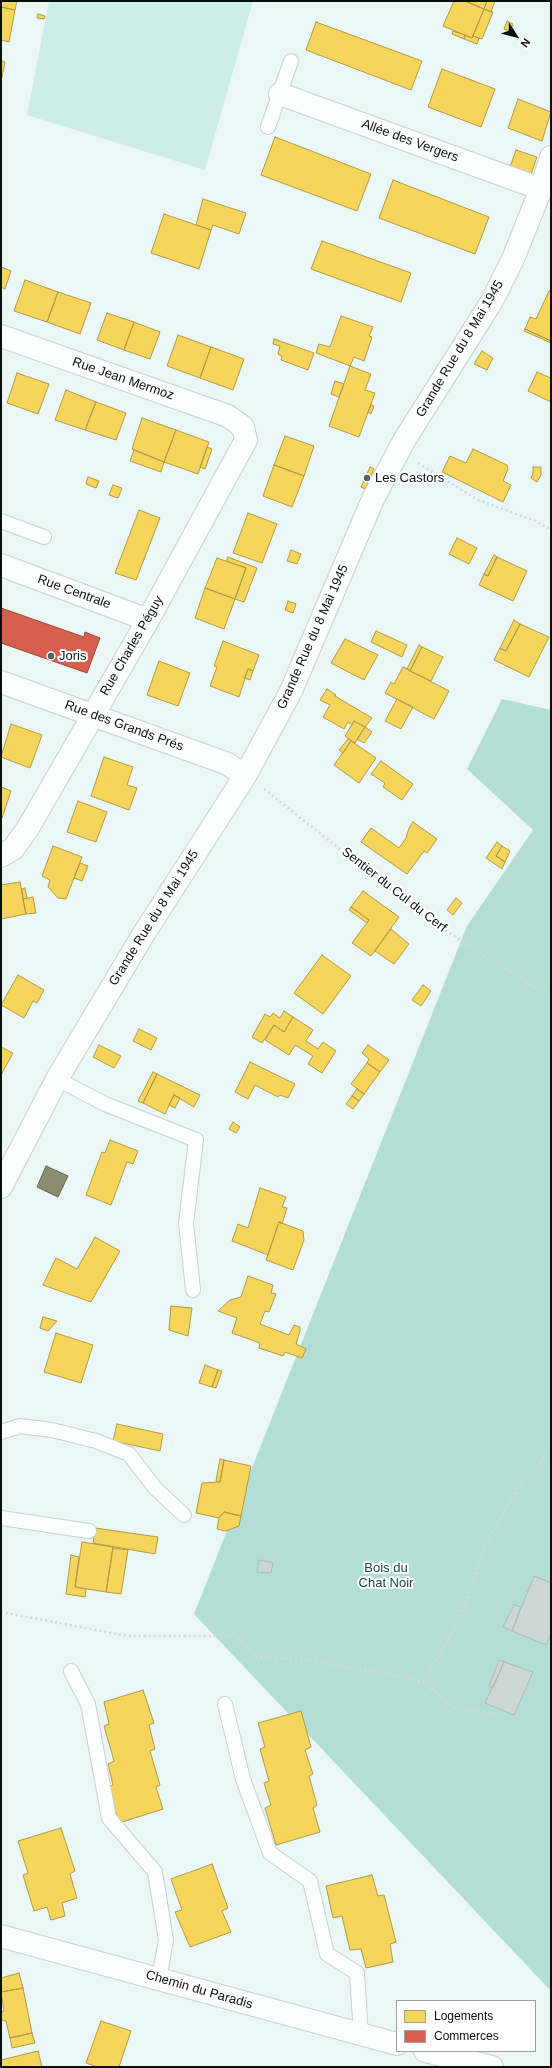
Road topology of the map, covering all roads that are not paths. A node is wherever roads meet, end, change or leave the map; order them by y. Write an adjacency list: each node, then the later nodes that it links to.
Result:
1 (291, 61): 2 (lane)
2 (280, 94): 3 (lane); 5 (street, Allée des Vergers)
3 (268, 128)
4 (551, 157): 5 (street, Grande Rue du 8 Mai 1945)
5 (541, 189): 14 (street, Grande Rue du 8 Mai 1945)
6 (1, 336): 7 (street, Rue Jean Mermoz)
7 (243, 427): 11 (street, Rue Charles Péguy)
8 (1, 521): 9 (lane)
9 (44, 537)
10 (1, 565): 11 (street, Rue Centrale)
11 (148, 620): 13 (street, Rue Charles Péguy)
12 (1, 682): 13 (street, Rue des Grands Prés)
13 (92, 714): 14 (street, Rue des Grands Prés); 15 (street, Rue Charles Péguy)
14 (245, 776): 16 (street, Grande Rue du 8 Mai 1945)
15 (1, 856)
16 (56, 1078): 17 (street, Grande Rue du 8 Mai 1945); 18 (lane)
17 (1, 1186)
18 (193, 1290)
19 (1, 1432): 20 (lane)
20 (184, 1515)
21 (1, 1518): 22 (lane)
22 (89, 1531)
23 (71, 1671): 26 (lane)
24 (225, 1704): 27 (lane)
25 (1, 1936): 26 (street, Chemin du Paradis)
26 (159, 1979): 27 (street, Chemin du Paradis)
27 (361, 2036): 28 (street, Chemin du Paradis)
28 (396, 2044)
29 (429, 2052): 30 (street)
30 (492, 2067)

